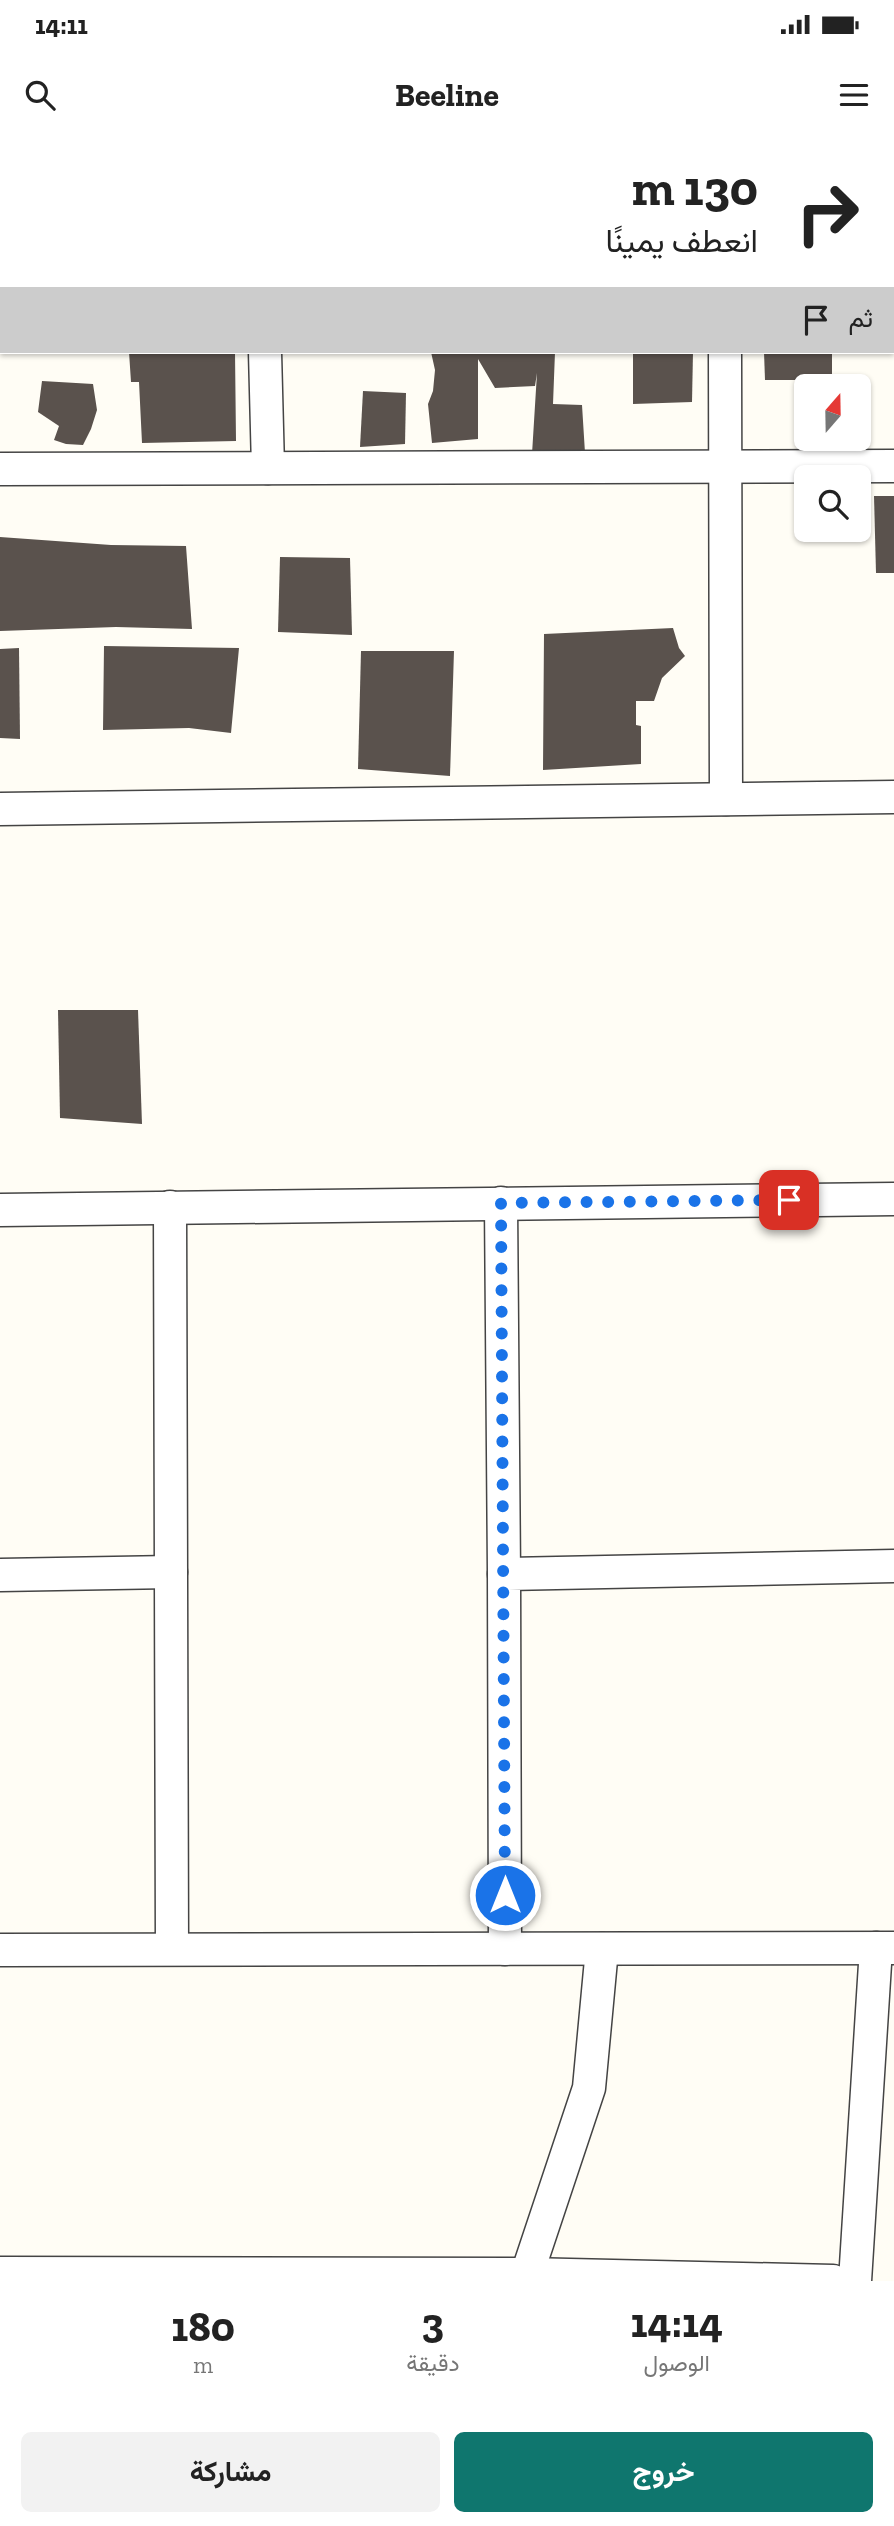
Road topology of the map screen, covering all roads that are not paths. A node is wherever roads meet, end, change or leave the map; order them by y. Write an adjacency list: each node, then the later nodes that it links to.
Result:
1 (265, 354): 5 (street)
2 (725, 354): 4 (street)
3 (894, 466): 4 (street)
4 (724, 467): 5 (street); 8 (street)
5 (268, 468): 6 (street)
6 (0, 469)
7 (894, 797): 8 (street)
8 (726, 799): 9 (street)
9 (0, 808)
10 (894, 1199): 11 (street)
11 (501, 1203): 12 (street); 16 (street)
12 (170, 1207): 13 (street); 15 (street)
13 (0, 1210)
14 (894, 1566): 16 (street)
15 (172, 1572): 17 (street); 19 (street)
16 (504, 1574): 20 (street)
17 (0, 1575)
18 (885, 1948): 21 (street); 27 (street)
19 (172, 1949): 20 (street); 22 (street)
20 (505, 1949): 21 (street)
21 (602, 1949): 25 (street)
22 (0, 1950)
23 (0, 2273): 24 (street)
24 (139, 2277): 25 (street)
25 (527, 2277): 26 (street)
26 (833, 2281)
27 (855, 2281)

